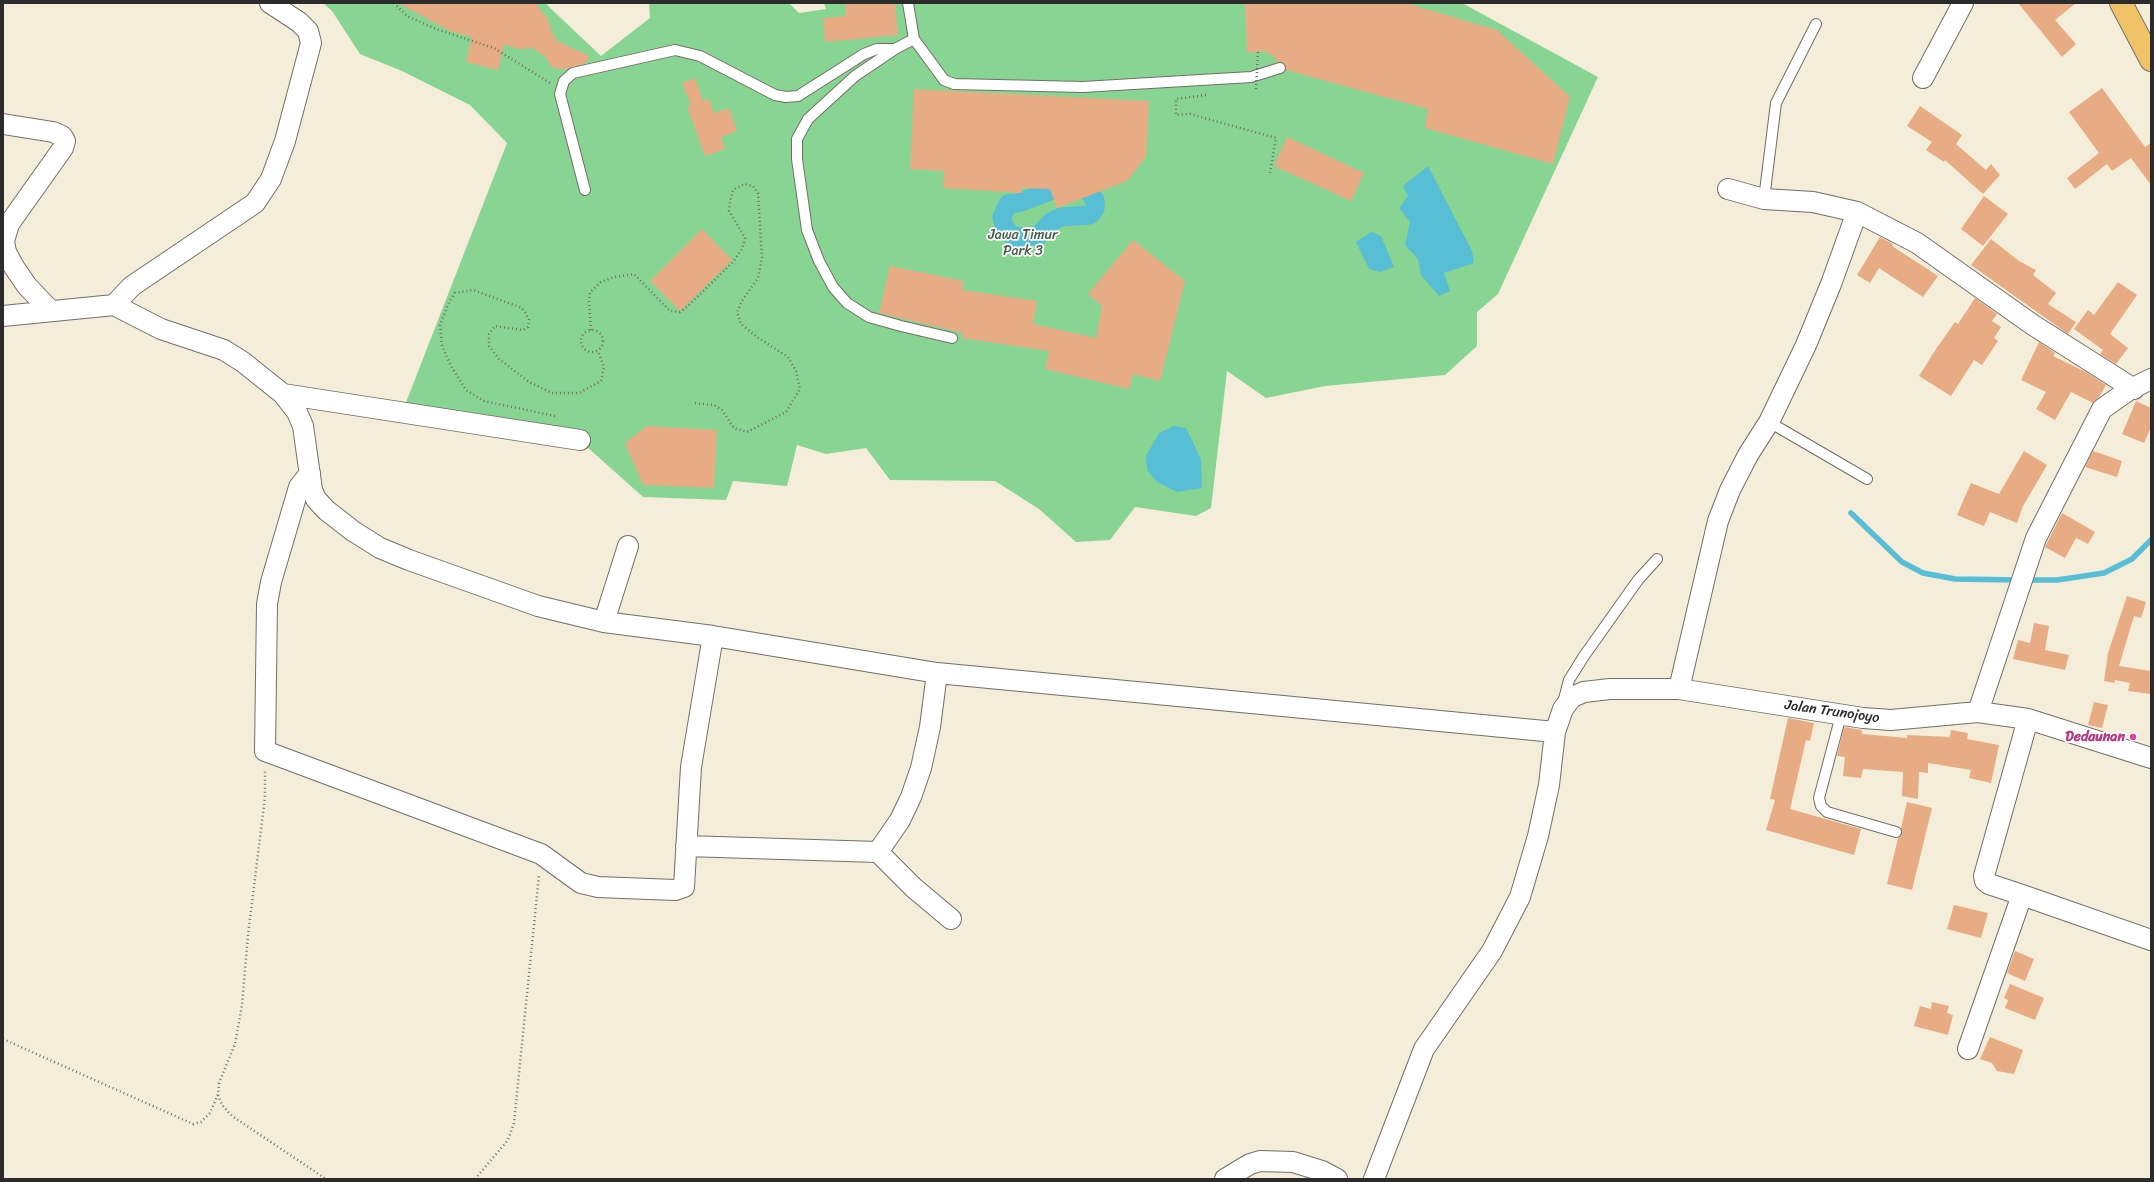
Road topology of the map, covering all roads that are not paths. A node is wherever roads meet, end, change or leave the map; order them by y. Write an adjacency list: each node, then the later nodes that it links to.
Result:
1 (270, 3): 16 (street)
2 (908, 3): 6 (lane)
3 (1963, 3): 10 (street)
4 (2121, 3): 8 (main road)
5 (1816, 24): 14 (lane)
6 (914, 39): 7 (lane); 9 (lane)
7 (895, 49): 13 (lane); 19 (lane)
8 (2151, 60)
9 (1280, 68)
10 (1922, 78)
11 (3, 124): 17 (street)
12 (1728, 189): 14 (street)
13 (585, 190)
14 (1764, 199): 15 (street)
15 (1857, 212): 20 (street); 22 (street)
16 (114, 304): 17 (street); 21 (street)
17 (50, 311): 18 (street)
18 (3, 316)
19 (952, 338)
20 (2143, 384): 33 (street)
21 (283, 394): 23 (street); 24 (street)
22 (1769, 422): 25 (lane); 31 (street)
23 (580, 440)
24 (310, 474): 28 (street); 39 (street)
25 (1867, 479)
26 (628, 546): 28 (street)
27 (1657, 559): 32 (lane)
28 (604, 622): 29 (street)
29 (713, 636): 30 (street); 39 (street)
30 (936, 673): 36 (street); 40 (street)
31 (1679, 689): 32 (street, Jalan Trunojoyo); 34 (street, Jalan Trunojoyo)
32 (1563, 708): 36 (street, Jalan Trunojoyo)
33 (1978, 712): 34 (street, Jalan Trunojoyo); 35 (street, Jalan Trunojoyo)
34 (1841, 715): 38 (lane)
35 (2028, 719): 37 (street, Jalan Trunojoyo); 41 (street)
36 (1555, 732): 47 (street, Jalan Trunojoyo)
37 (2151, 758)
38 (1896, 832)
39 (686, 846): 40 (street)
40 (878, 852): 42 (street)
41 (2022, 895): 43 (street); 44 (street)
42 (950, 919)
43 (2151, 940)
44 (1968, 1049)
45 (1225, 1179): 46 (street)
46 (1337, 1179)
47 (1374, 1179)

